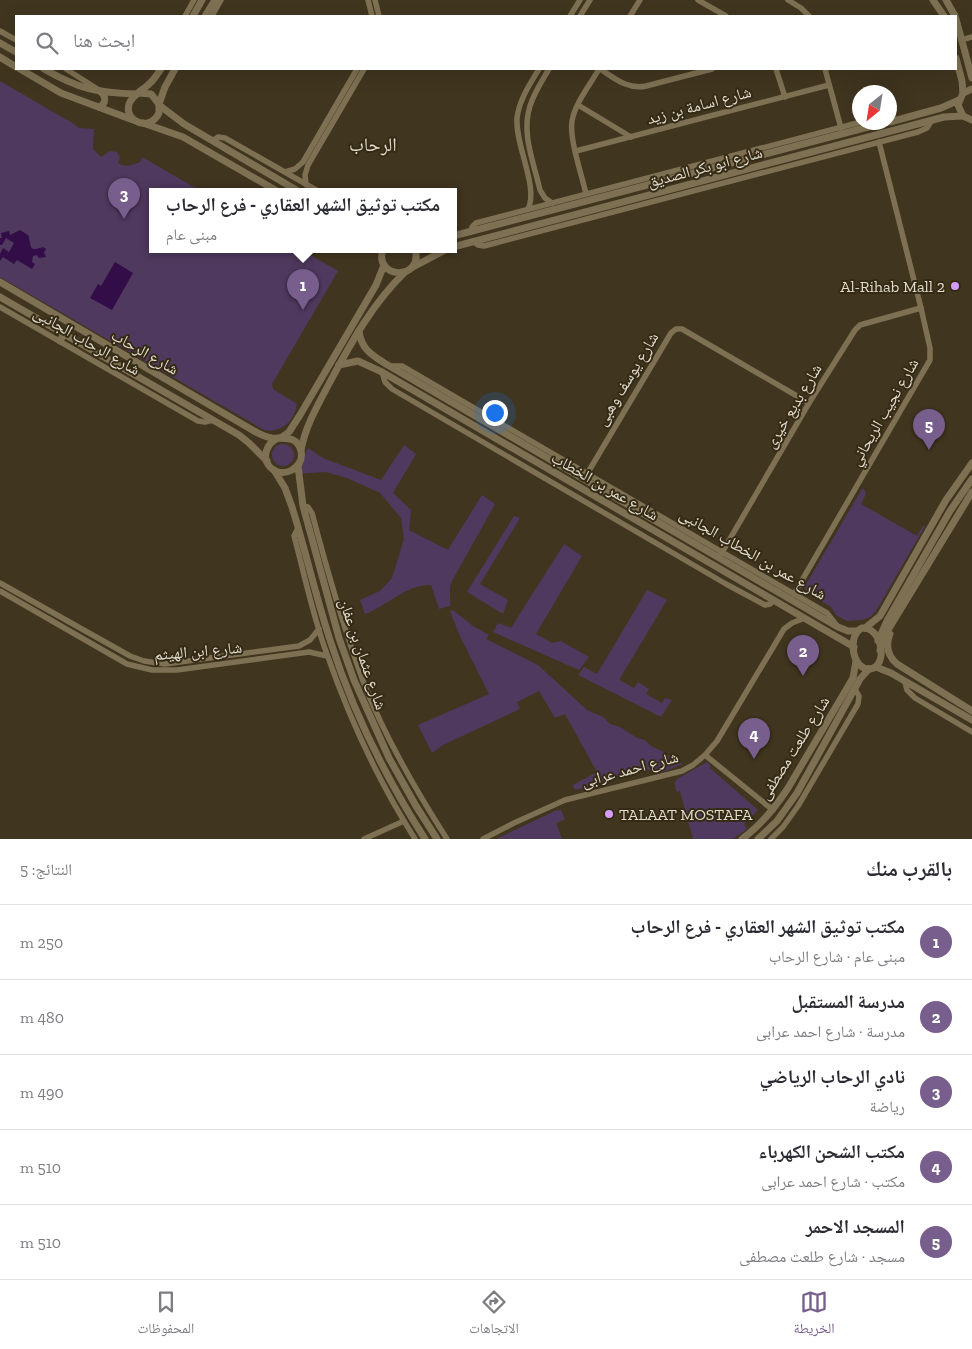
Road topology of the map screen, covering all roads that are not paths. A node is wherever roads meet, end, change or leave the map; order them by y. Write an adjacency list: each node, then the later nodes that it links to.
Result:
1 (194, 0): 14 (street)
2 (202, 0): 15 (street)
3 (214, 0): 16 (street)
4 (221, 0): 17 (street)
5 (368, 0): 18 (street)
6 (375, 0): 19 (street)
7 (580, 0): 20 (street)
8 (640, 0): 22 (street)
9 (698, 0): 23 (street)
10 (788, 0): 24 (street)
11 (933, 0): 25 (street)
12 (946, 0): 26 (street)
13 (587, 1): 21 (street)
14 (186, 15)
15 (194, 15)
16 (206, 15)
17 (213, 15)
18 (372, 15)
19 (379, 15)
20 (571, 15)
21 (580, 15)
22 (633, 15)
23 (724, 15)
24 (807, 15)
25 (943, 15)
26 (954, 15)
27 (957, 25): 31 (street)
28 (0, 31): 30 (street)
29 (972, 37): 31 (street)
30 (15, 39)
31 (961, 40): 51 (street)
32 (0, 43): 33 (street)
33 (15, 51)
34 (0, 57): 36 (street)
35 (957, 62): 56 (street)
36 (15, 66)
37 (22, 70): 62 (street)
38 (46, 70): 55 (street)
39 (68, 70): 55 (street)
40 (174, 70): 52 (street)
41 (356, 70): 63 (street)
42 (363, 70): 63 (street)
43 (538, 70): 88 (street)
44 (549, 70): 87 (street)
45 (598, 70): 61 (street)
46 (601, 70): 47 (street)
47 (699, 70)
48 (776, 70): 58 (street)
49 (825, 70): 53 (street)
50 (159, 72): 52 (street); 57 (street)
51 (972, 78)
52 (168, 82): 60 (street)
53 (829, 85): 58 (street, شارع اسامة بن زيد); 72 (street)
54 (972, 88): 56 (street)
55 (100, 91): 57 (street); 62 (street)
56 (963, 93): 59 (street)
57 (138, 94): 60 (street); 67 (street)
58 (785, 97): 75 (street, شارع اسامة بن زيد)
59 (959, 100): 64 (street); 65 (street, شارع ابو بكر الصديق)
60 (159, 104): 68 (street); 69 (street)
61 (578, 105): 75 (street); 78 (street)
62 (99, 107): 67 (street)
63 (336, 111): 81 (street); 82 (street)
64 (967, 118): 66 (street, شارع ابو بكر الصديق); 71 (street)
65 (897, 120)
66 (932, 120): 77 (street); 80 (street, شارع ابو بكر الصديق)
67 (135, 121): 69 (street)
68 (182, 123): 74 (street); 76 (street)
69 (143, 124): 74 (street)
70 (852, 124): 72 (street)
71 (972, 127)
72 (840, 128): 86 (street)
73 (852, 129): 79 (street, شارع ابو بكر الصديق)
74 (175, 134): 83 (street)
75 (631, 137): 78 (street, شارع اسامة بن زيد)
76 (212, 141): 81 (street); 84 (street)
77 (879, 142): 91 (street); 102 (street, شارع نجيب الريحاني)
78 (576, 151): 86 (street)
79 (776, 152): 80 (street); 89 (street, شارع ابو بكر الصديق)
80 (779, 162): 91 (street, شارع ابو بكر الصديق)
81 (285, 172): 82 (street)
82 (306, 185): 85 (street)
83 (272, 188)
84 (293, 188)
85 (312, 188)
86 (586, 194): 87 (street)
87 (552, 203): 88 (street)
88 (528, 210): 89 (street)
89 (471, 232): 90 (street, شارع ابو بكر الصديق)
90 (457, 235)
91 (473, 241): 92 (street, شارع ابو بكر الصديق)
92 (457, 246)
93 (380, 253): 96 (street)
94 (415, 253): 97 (street)
95 (439, 253): 97 (street)
96 (384, 265): 98 (street); 111 (street)
97 (413, 267): 98 (street)
98 (405, 272): 103 (street)
99 (0, 282): 111 (street, شارع الرحاب)
100 (0, 297): 104 (street, شارع الرحاب)
101 (0, 307): 105 (street, شارع الرحاب الجانبى)
102 (921, 308): 109 (street, شارع بديع خيرى); 129 (street, شارع نجيب الريحاني)
103 (359, 331): 106 (street); 107 (street, شارع عمر بن الخطاب)
104 (64, 334): 105 (street); 110 (street, شارع الرحاب)
105 (60, 341): 110 (street, شارع الرحاب الجانبى)
106 (339, 365): 108 (street, شارع عمر بن الخطاب); 112 (street)
107 (389, 366): 117 (street, شارع عمر بن الخطاب الجانبى); 120 (street, شارع عمر بن الخطاب)
108 (382, 372): 124 (street, شارع عمر بن الخطاب); 130 (street, شارع عمر بن الخطاب الجانبى)
109 (809, 403): 117 (street, شارع يوسف وهبى); 126 (street, شارع بديع خيرى)
110 (213, 420): 113 (street, شارع الرحاب)
111 (280, 438): 112 (street); 113 (street)
112 (301, 450): 115 (street)
113 (267, 462): 116 (street)
114 (972, 463): 136 (street)
115 (298, 466): 116 (street); 123 (street, شارع عثمان بن عفان)
116 (274, 470): 125 (street, شارع عثمان بن عفان)
117 (587, 474): 126 (street, شارع عمر بن الخطاب الجانبى)
118 (972, 480): 141 (street)
119 (972, 492): 122 (street)
120 (617, 498): 124 (street); 126 (street, شارع عمر بن الخطاب)
121 (972, 502): 122 (street)
122 (964, 504): 133 (street)
123 (302, 506): 139 (street, شارع عثمان بن عفان); 161 (street)
124 (612, 506): 130 (street, شارع عمر بن الخطاب)
125 (298, 528): 137 (street); 140 (street, شارع عثمان بن عفان)
126 (721, 555): 129 (street, شارع عمر بن الخطاب الجانبى); 135 (street, شارع عمر بن الخطاب)
127 (0, 583): 132 (street, شارع ابن الهيثم)
128 (0, 592): 134 (street, شارع ابن الهيثم)
129 (794, 594): 135 (street, شارع عمر بن الخطاب الجانبى)
130 (774, 600): 131 (street, شارع عمر بن الخطاب)
131 (805, 618): 142 (street, شارع عمر بن الخطاب); 154 (street, شارع احمد عرابى)
132 (64, 619): 134 (street); 137 (street, شارع ابن الهيثم)
133 (896, 619): 143 (street); 149 (street)
134 (60, 625): 144 (street, شارع ابن الهيثم)
135 (838, 627): 138 (street, شارع عمر بن الخطاب)
136 (865, 628): 138 (street); 141 (street)
137 (318, 629): 144 (street)
138 (856, 632): 142 (street)
139 (339, 638): 140 (street); 160 (street, شارع عثمان بن عفان)
140 (330, 641): 159 (street, شارع عثمان بن عفان)
141 (878, 641): 143 (street)
142 (854, 646): 145 (street)
143 (880, 650): 146 (street)
144 (327, 656): 156 (street)
145 (856, 661): 146 (street); 152 (street, شارع طلعت مصطفى)
146 (872, 668): 147 (street); 148 (street, شارع طلعت مصطفى)
147 (905, 682): 150 (street); 151 (street)
148 (855, 689): 153 (street, شارع طلعت مصطفى); 165 (street)
149 (972, 711)
150 (972, 720)
151 (972, 732)
152 (820, 734): 153 (street); 155 (street, شارع طلعت مصطفى)
153 (827, 738): 164 (street, شارع طلعت مصطفى)
154 (706, 756): 155 (street); 162 (street, شارع احمد عرابى)
155 (773, 810): 163 (street, شارع طلعت مصطفى)
156 (404, 821): 157 (street); 158 (street)
157 (364, 839)
158 (416, 839)
159 (425, 839)
160 (437, 839)
161 (447, 839)
162 (483, 839)
163 (742, 839)
164 (758, 839)
165 (771, 839)

